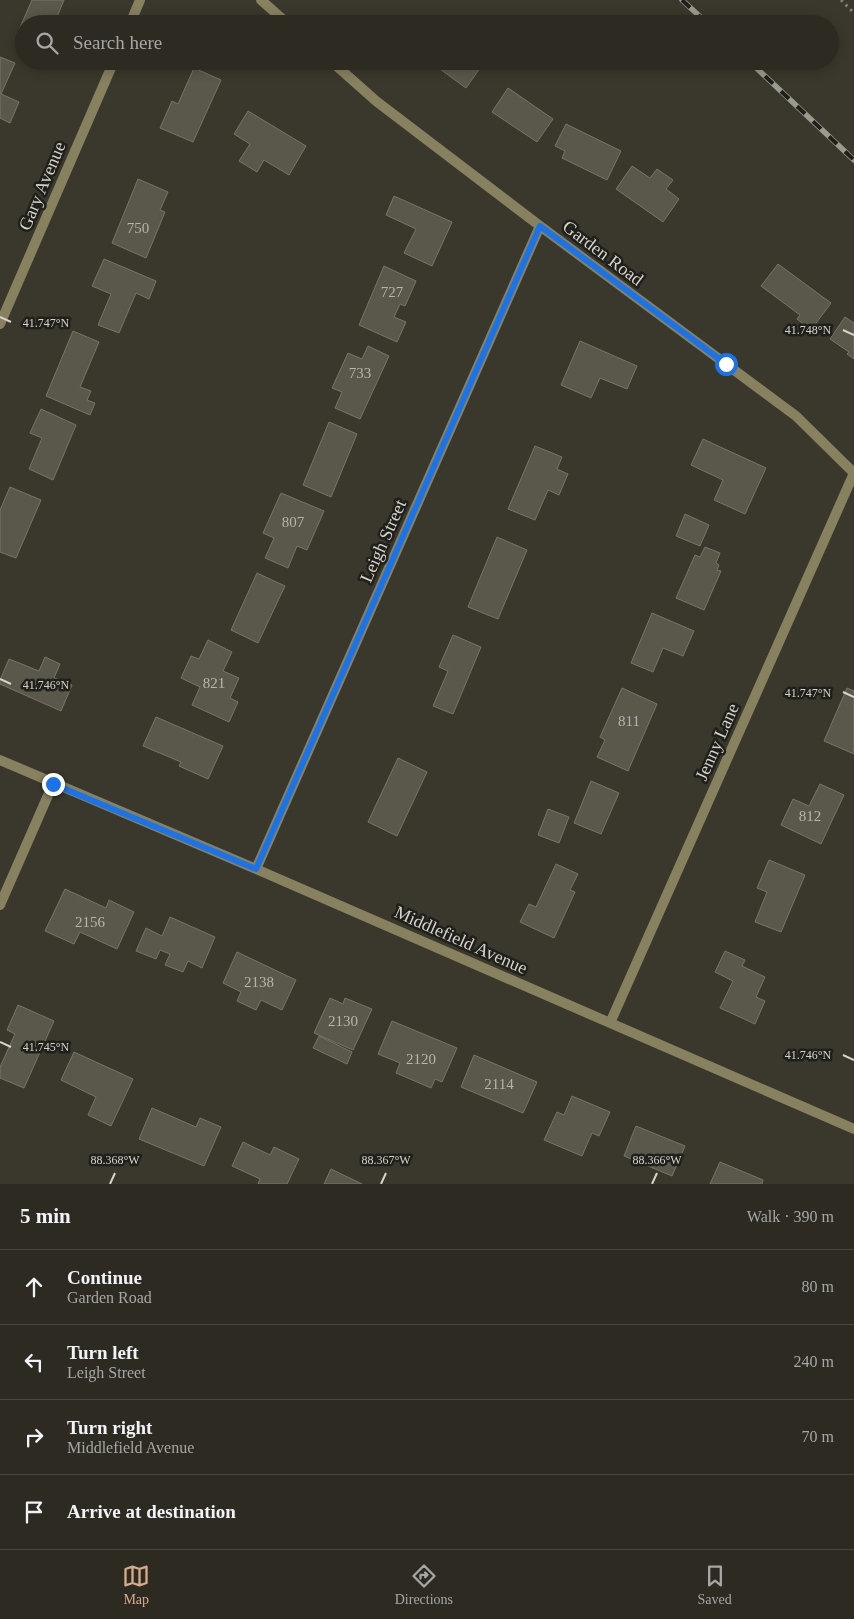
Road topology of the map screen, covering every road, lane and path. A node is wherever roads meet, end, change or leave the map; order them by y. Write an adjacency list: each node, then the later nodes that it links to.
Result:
1 (140, 0): 5 (street)
2 (261, 0): 6 (street)
3 (841, 0): 4 (path)
4 (854, 13)
5 (134, 15)
6 (278, 15)
7 (110, 70): 10 (street, Gary Avenue)
8 (341, 70): 9 (street, Garden Road)
9 (540, 226): 11 (street, Garden Road); 14 (street, Leigh Street)
10 (0, 324)
11 (854, 473): 16 (street, Jenny Lane)
12 (0, 760): 13 (street, Middlefield Avenue)
13 (53, 784): 14 (street, Middlefield Avenue); 15 (street)
14 (256, 869): 16 (street, Middlefield Avenue)
15 (0, 906)
16 (610, 1023): 17 (street, Middlefield Avenue)
17 (854, 1129)

